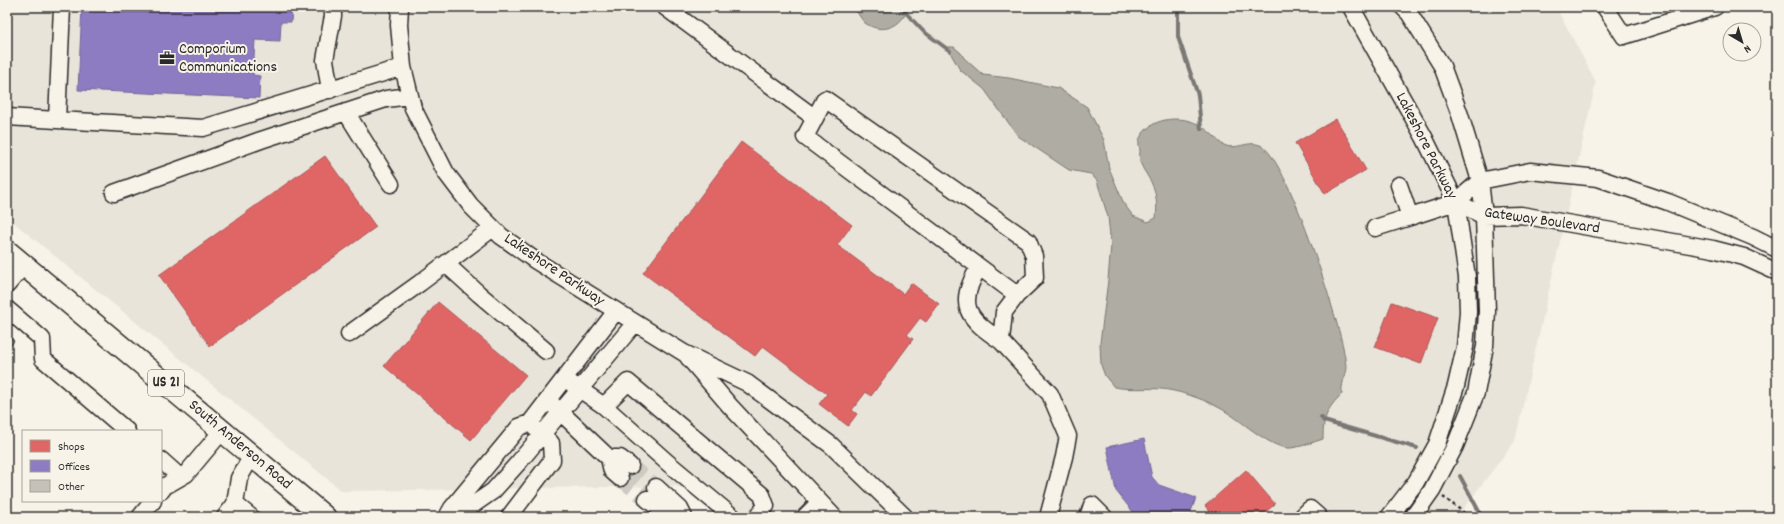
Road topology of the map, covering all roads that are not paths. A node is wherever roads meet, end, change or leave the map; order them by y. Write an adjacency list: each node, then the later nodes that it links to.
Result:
1 (62, 7): 15 (street)
2 (333, 7): 10 (street)
3 (400, 7): 9 (street, Lakeshore Parkway)
4 (665, 7): 14 (street)
5 (1351, 7): 20 (street, Lakeshore Parkway)
6 (1402, 7): 16 (street, Lakeshore Parkway)
7 (1605, 7): 8 (street)
8 (1715, 7)
9 (403, 67): 10 (street); 11 (street, Lakeshore Parkway)
10 (330, 90): 15 (street)
11 (410, 96): 12 (street); 23 (street, Lakeshore Parkway)
12 (346, 112): 17 (street); 19 (street)
13 (7, 117): 15 (street)
14 (815, 118): 31 (street); 34 (street)
15 (57, 120)
16 (1480, 181): 20 (street, Gateway Boulevard); 21 (street, Lakeshore Parkway); 25 (street, Gateway Boulevard)
17 (391, 184)
18 (1399, 185): 22 (street)
19 (114, 193)
20 (1456, 202): 21 (street, Gateway Boulevard); 22 (street); 78 (street, Lakeshore Parkway)
21 (1484, 216): 28 (street, Gateway Boulevard); 79 (street, Lakeshore Parkway)
22 (1410, 217): 24 (street)
23 (493, 228): 29 (street); 36 (street, Lakeshore Parkway)
24 (1375, 228)
25 (1753, 237): 26 (street, Gateway Boulevard); 28 (street)
26 (1777, 249)
27 (7, 251): 30 (main road, South Anderson Road / US 21)
28 (1744, 257): 32 (street, Gateway Boulevard)
29 (446, 264): 38 (street); 40 (street)
30 (24, 265): 33 (street); 49 (main road, South Anderson Road / US 21)
31 (979, 267): 34 (street); 39 (street)
32 (1777, 272)
33 (7, 285)
34 (1016, 295): 39 (street)
35 (7, 310): 48 (street)
36 (616, 311): 37 (street, Lakeshore Parkway); 42 (street)
37 (635, 323): 41 (street, Lakeshore Parkway); 43 (street)
38 (349, 334)
39 (1001, 341): 73 (street)
40 (546, 350)
41 (684, 352): 57 (street, Lakeshore Parkway); 72 (street, Lakeshore Parkway)
42 (565, 378): 43 (street); 44 (street)
43 (580, 390): 45 (street); 46 (street)
44 (548, 401): 46 (street); 47 (street)
45 (604, 406): 68 (street); 69 (street)
46 (561, 412): 50 (street); 53 (street)
47 (530, 423): 50 (street); 63 (street)
48 (126, 430)
49 (222, 431): 51 (main road, South Anderson Road / US 21); 54 (street)
50 (542, 435): 64 (street); 65 (street)
51 (252, 456): 58 (street); 62 (main road, South Anderson Road / US 21)
52 (162, 461): 54 (street)
53 (625, 472)
54 (180, 477): 55 (street)
55 (162, 490)
56 (152, 502): 59 (street)
57 (820, 502): 70 (street); 71 (street, Lakeshore Parkway)
58 (234, 504): 60 (street); 61 (street)
59 (140, 517)
60 (225, 517)
61 (251, 517)
62 (325, 517)
63 (447, 517)
64 (459, 517)
65 (509, 517)
66 (670, 517): 67 (street)
67 (683, 517)
68 (733, 517)
69 (757, 517)
70 (805, 517)
71 (834, 517)
72 (905, 517)
73 (1048, 517)
74 (1088, 517): 75 (street)
75 (1104, 517)
76 (1302, 517): 77 (street)
77 (1319, 517)
78 (1389, 517)
79 (1413, 517)

